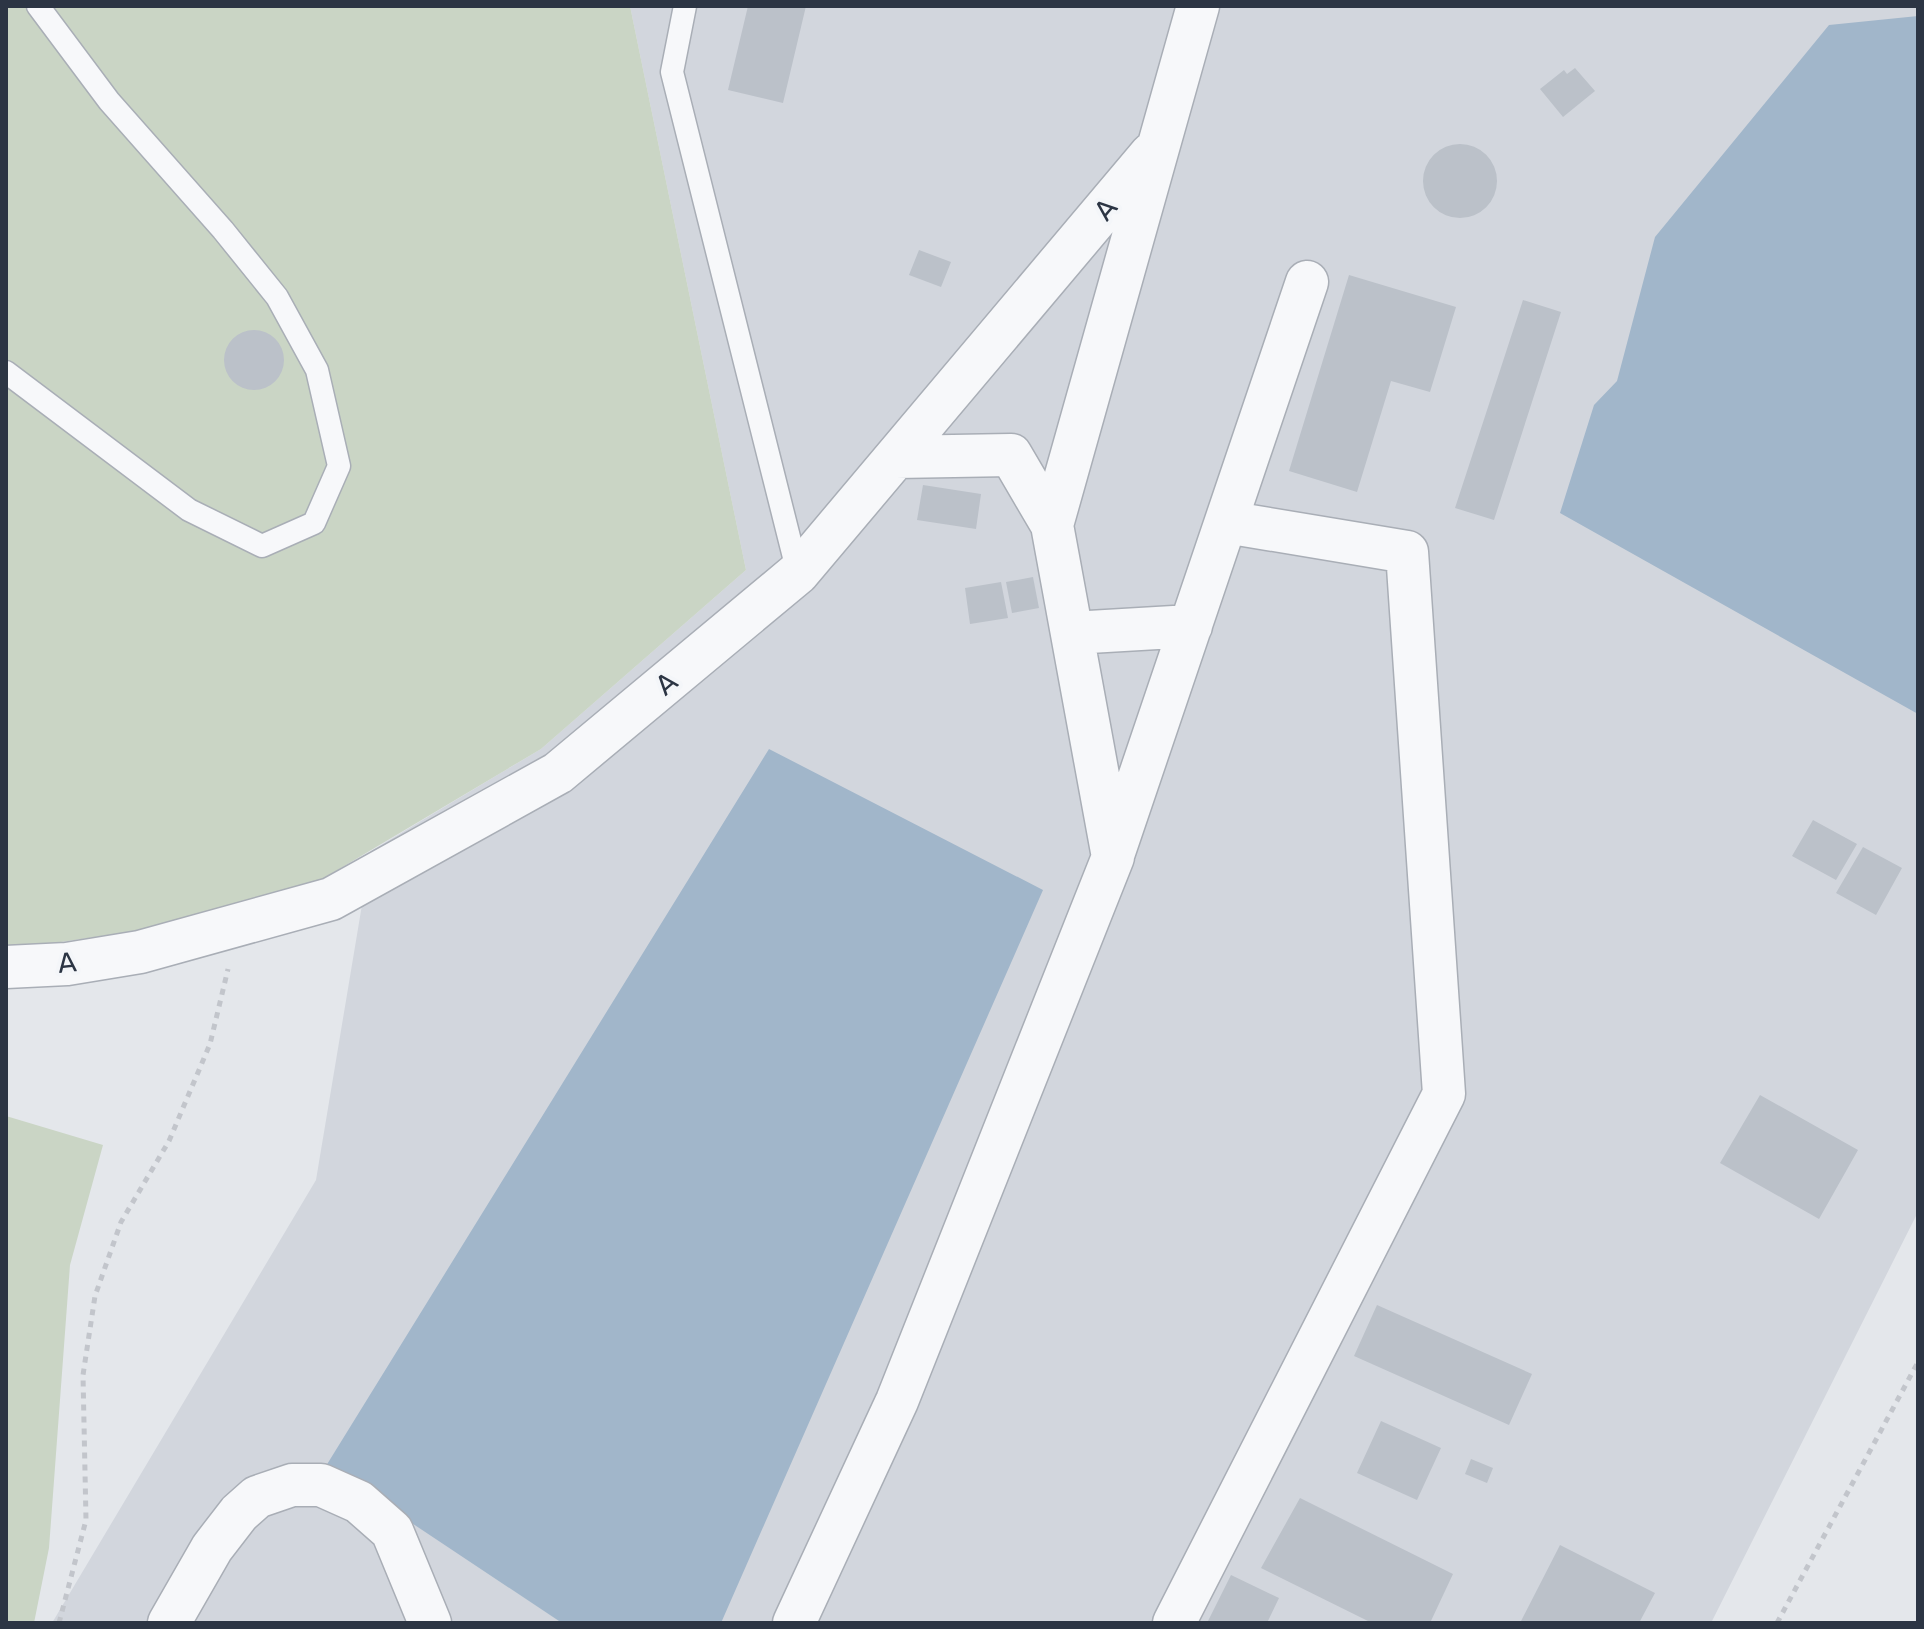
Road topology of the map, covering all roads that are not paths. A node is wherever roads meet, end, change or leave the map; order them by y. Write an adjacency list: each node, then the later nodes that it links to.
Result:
1 (38, 6): 6 (lane)
2 (685, 6): 10 (lane)
3 (1198, 6): 4 (street)
4 (1160, 144): 7 (street, A); 9 (street)
5 (1307, 282): 8 (street)
6 (6, 372)
7 (896, 457): 9 (street); 10 (street, A)
8 (1226, 522): 11 (street); 18 (street)
9 (1052, 525): 12 (street)
10 (798, 573): 14 (street, A)
11 (1191, 626): 12 (street); 13 (street)
12 (1072, 633): 13 (street)
13 (1113, 857): 17 (street)
14 (6, 967)
15 (169, 1623): 16 (street)
16 (430, 1623)
17 (794, 1623)
18 (1174, 1623)

